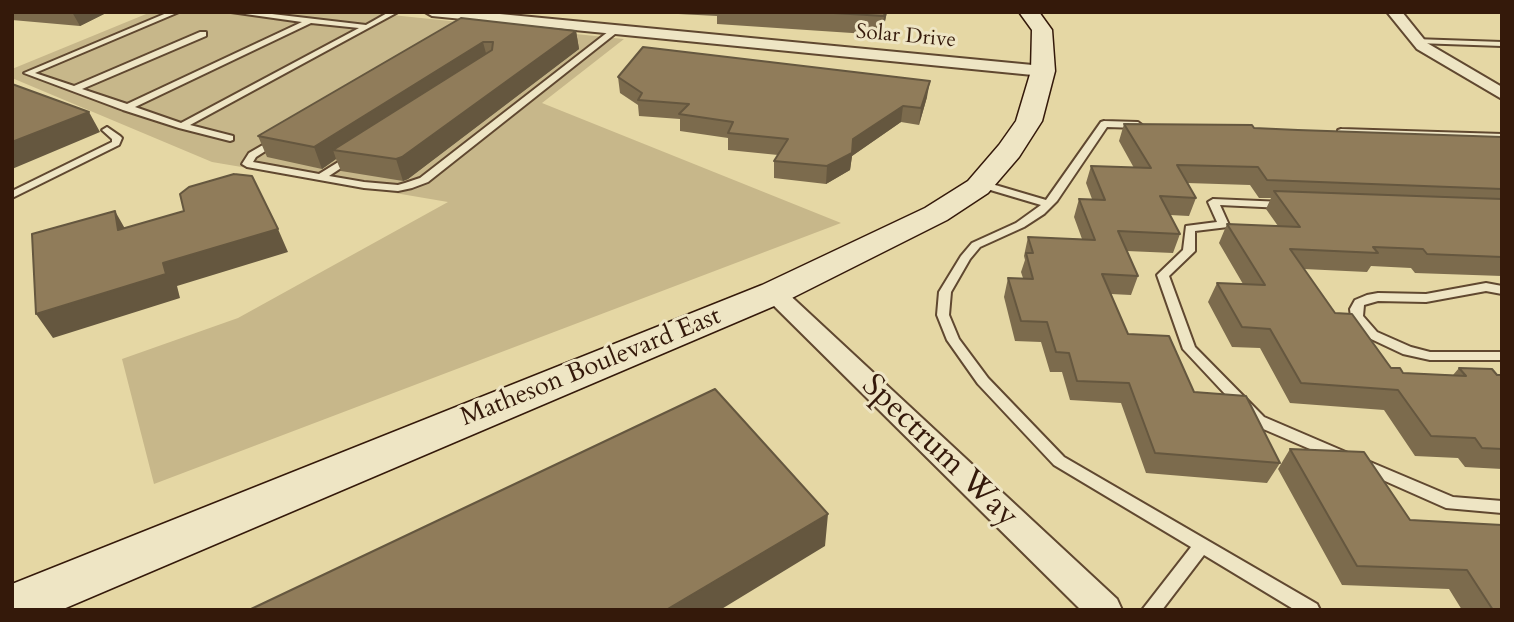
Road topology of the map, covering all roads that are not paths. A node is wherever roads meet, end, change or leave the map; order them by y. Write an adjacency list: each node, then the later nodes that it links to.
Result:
1 (176, 12): 16 (lane)
2 (234, 12): 7 (lane)
3 (395, 12): 8 (lane)
4 (432, 12): 9 (street, Solar Drive)
5 (1030, 12): 15 (street, Matheson Boulevard East)
6 (1394, 12): 11 (street)
7 (309, 21): 8 (lane); 18 (lane)
8 (367, 27): 19 (lane)
9 (616, 30): 14 (lane); 15 (street, Solar Drive)
10 (203, 34): 16 (lane)
11 (1417, 41): 12 (lane); 17 (street)
12 (1502, 44)
13 (583, 45): 14 (lane)
14 (596, 46): 27 (lane)
15 (1043, 71): 28 (street, Matheson Boulevard East)
16 (74, 89): 18 (lane)
17 (1502, 94)
18 (126, 108): 19 (lane)
19 (182, 126): 25 (lane)
20 (1145, 126): 30 (lane)
21 (107, 130): 29 (lane)
22 (1322, 131): 24 (lane)
23 (286, 135): 27 (lane)
24 (1502, 137)
25 (230, 138)
26 (367, 147): 27 (lane)
27 (321, 177)
28 (981, 184): 30 (lane); 33 (street, Matheson Boulevard East)
29 (12, 195)
30 (1048, 204): 36 (lane)
31 (1296, 205): 35 (lane)
32 (1502, 290): 34 (lane)
33 (774, 293): 37 (street, Matheson Boulevard East); 38 (street, Spectrum Way)
34 (1502, 356)
35 (1502, 507)
36 (1202, 545): 39 (lane); 40 (lane)
37 (12, 607)
38 (1105, 610)
39 (1151, 610)
40 (1311, 610)

